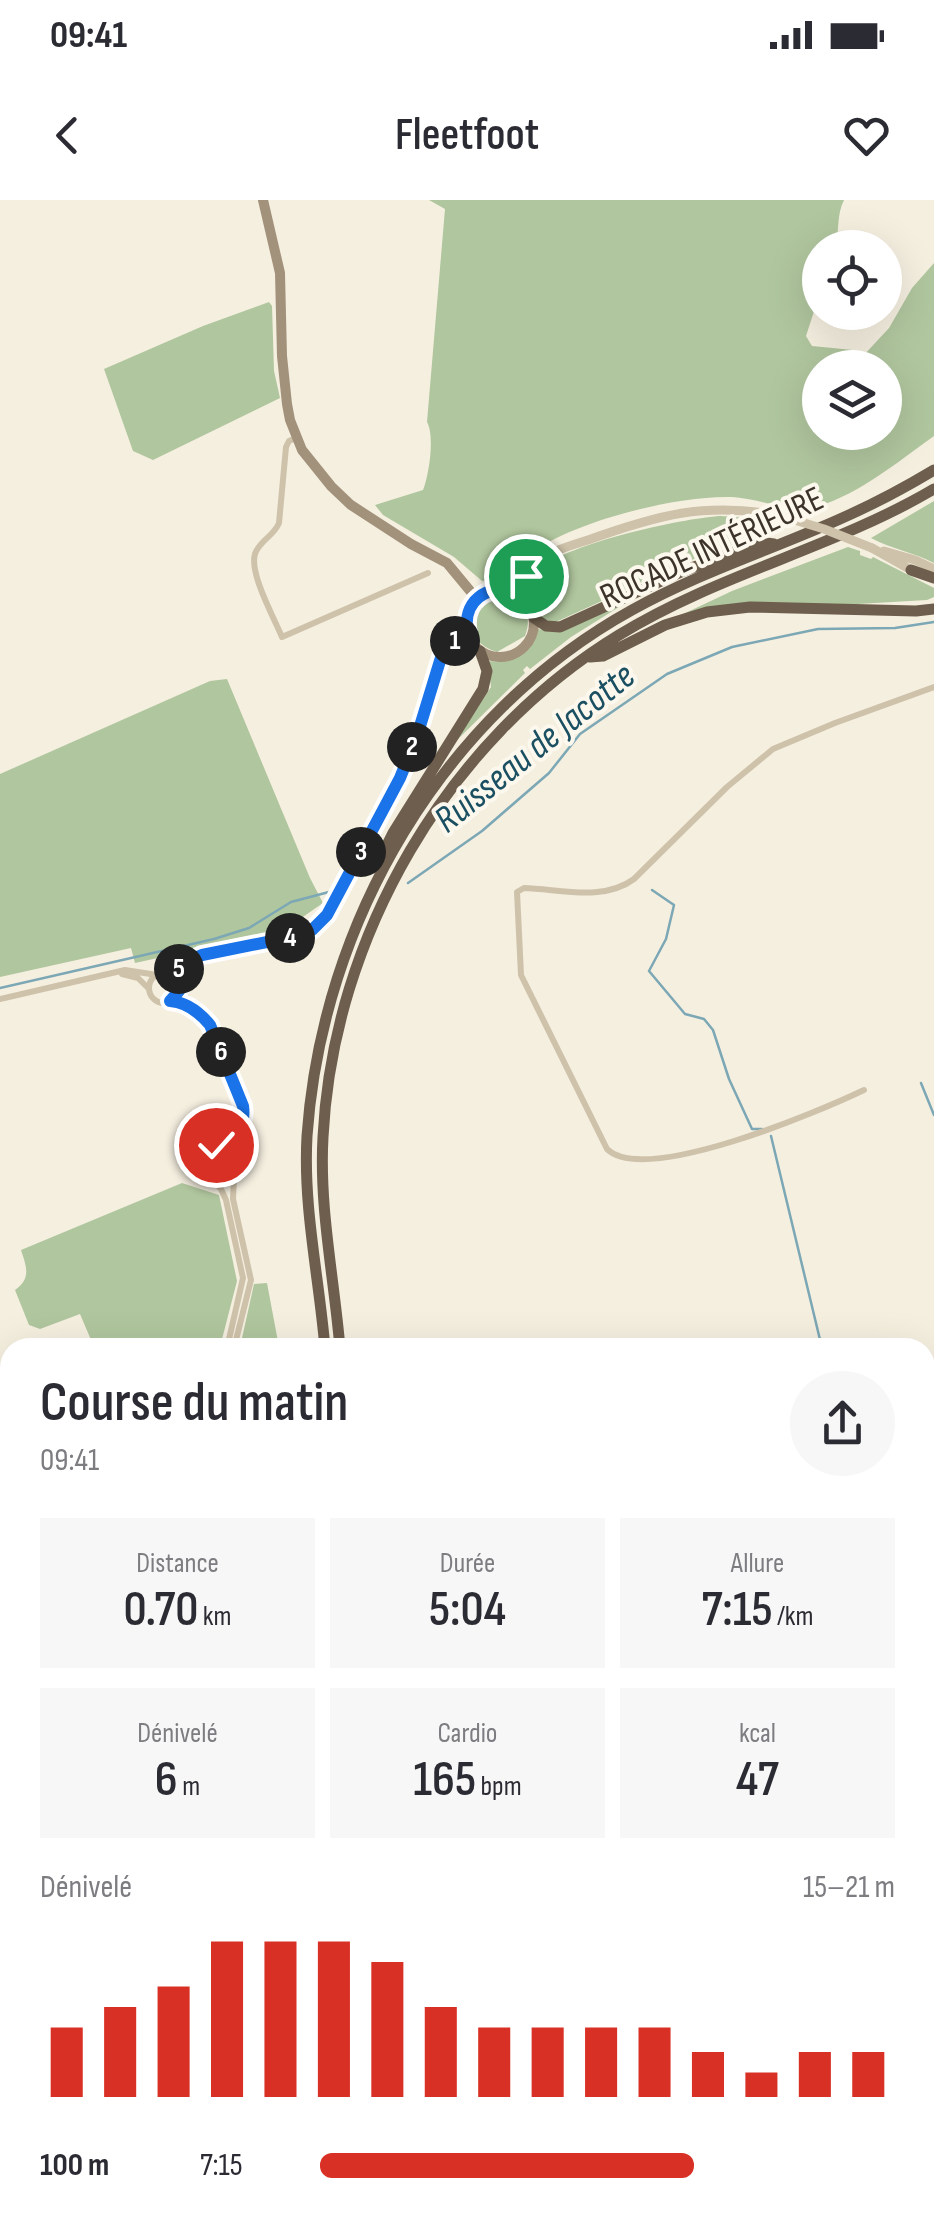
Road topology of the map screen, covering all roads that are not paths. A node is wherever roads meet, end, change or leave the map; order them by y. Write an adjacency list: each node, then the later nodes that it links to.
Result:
1 (263, 200): 2 (main road)
2 (296, 438): 9 (street); 12 (main road)
3 (934, 470): 5 (highway, ROCADE INTÉRIEURE)
4 (934, 488): 17 (highway)
5 (778, 544): 14 (highway); 19 (highway, ROCADE INTÉRIEURE)
6 (872, 548): 7 (street); 8 (street); 11 (street, bridge)
7 (934, 568)
8 (911, 570): 10 (highway)
9 (428, 574)
10 (934, 581)
11 (517, 593): 12 (main road); 14 (main road)
12 (476, 598): 15 (main road)
13 (934, 610): 17 (highway)
14 (534, 618): 16 (main road)
15 (468, 634): 16 (main road); 22 (street)
16 (480, 650): 19 (highway)
17 (586, 658): 35 (highway)
18 (934, 688): 27 (street)
19 (358, 919): 34 (highway, ROCADE INTÉRIEURE)
20 (116, 974): 21 (street); 24 (street); 25 (street)
21 (156, 975): 22 (street); 24 (street)
22 (172, 976): 23 (street)
23 (179, 986): 26 (street); 29 (street)
24 (150, 990): 26 (street)
25 (0, 999)
26 (170, 1001): 28 (street)
27 (864, 1090)
28 (216, 1145): 29 (street); 31 (street)
29 (237, 1156): 30 (street)
30 (234, 1178): 31 (street); 33 (street)
31 (216, 1184): 32 (street)
32 (233, 1338)
33 (234, 1338)
34 (324, 1338)
35 (339, 1338)

